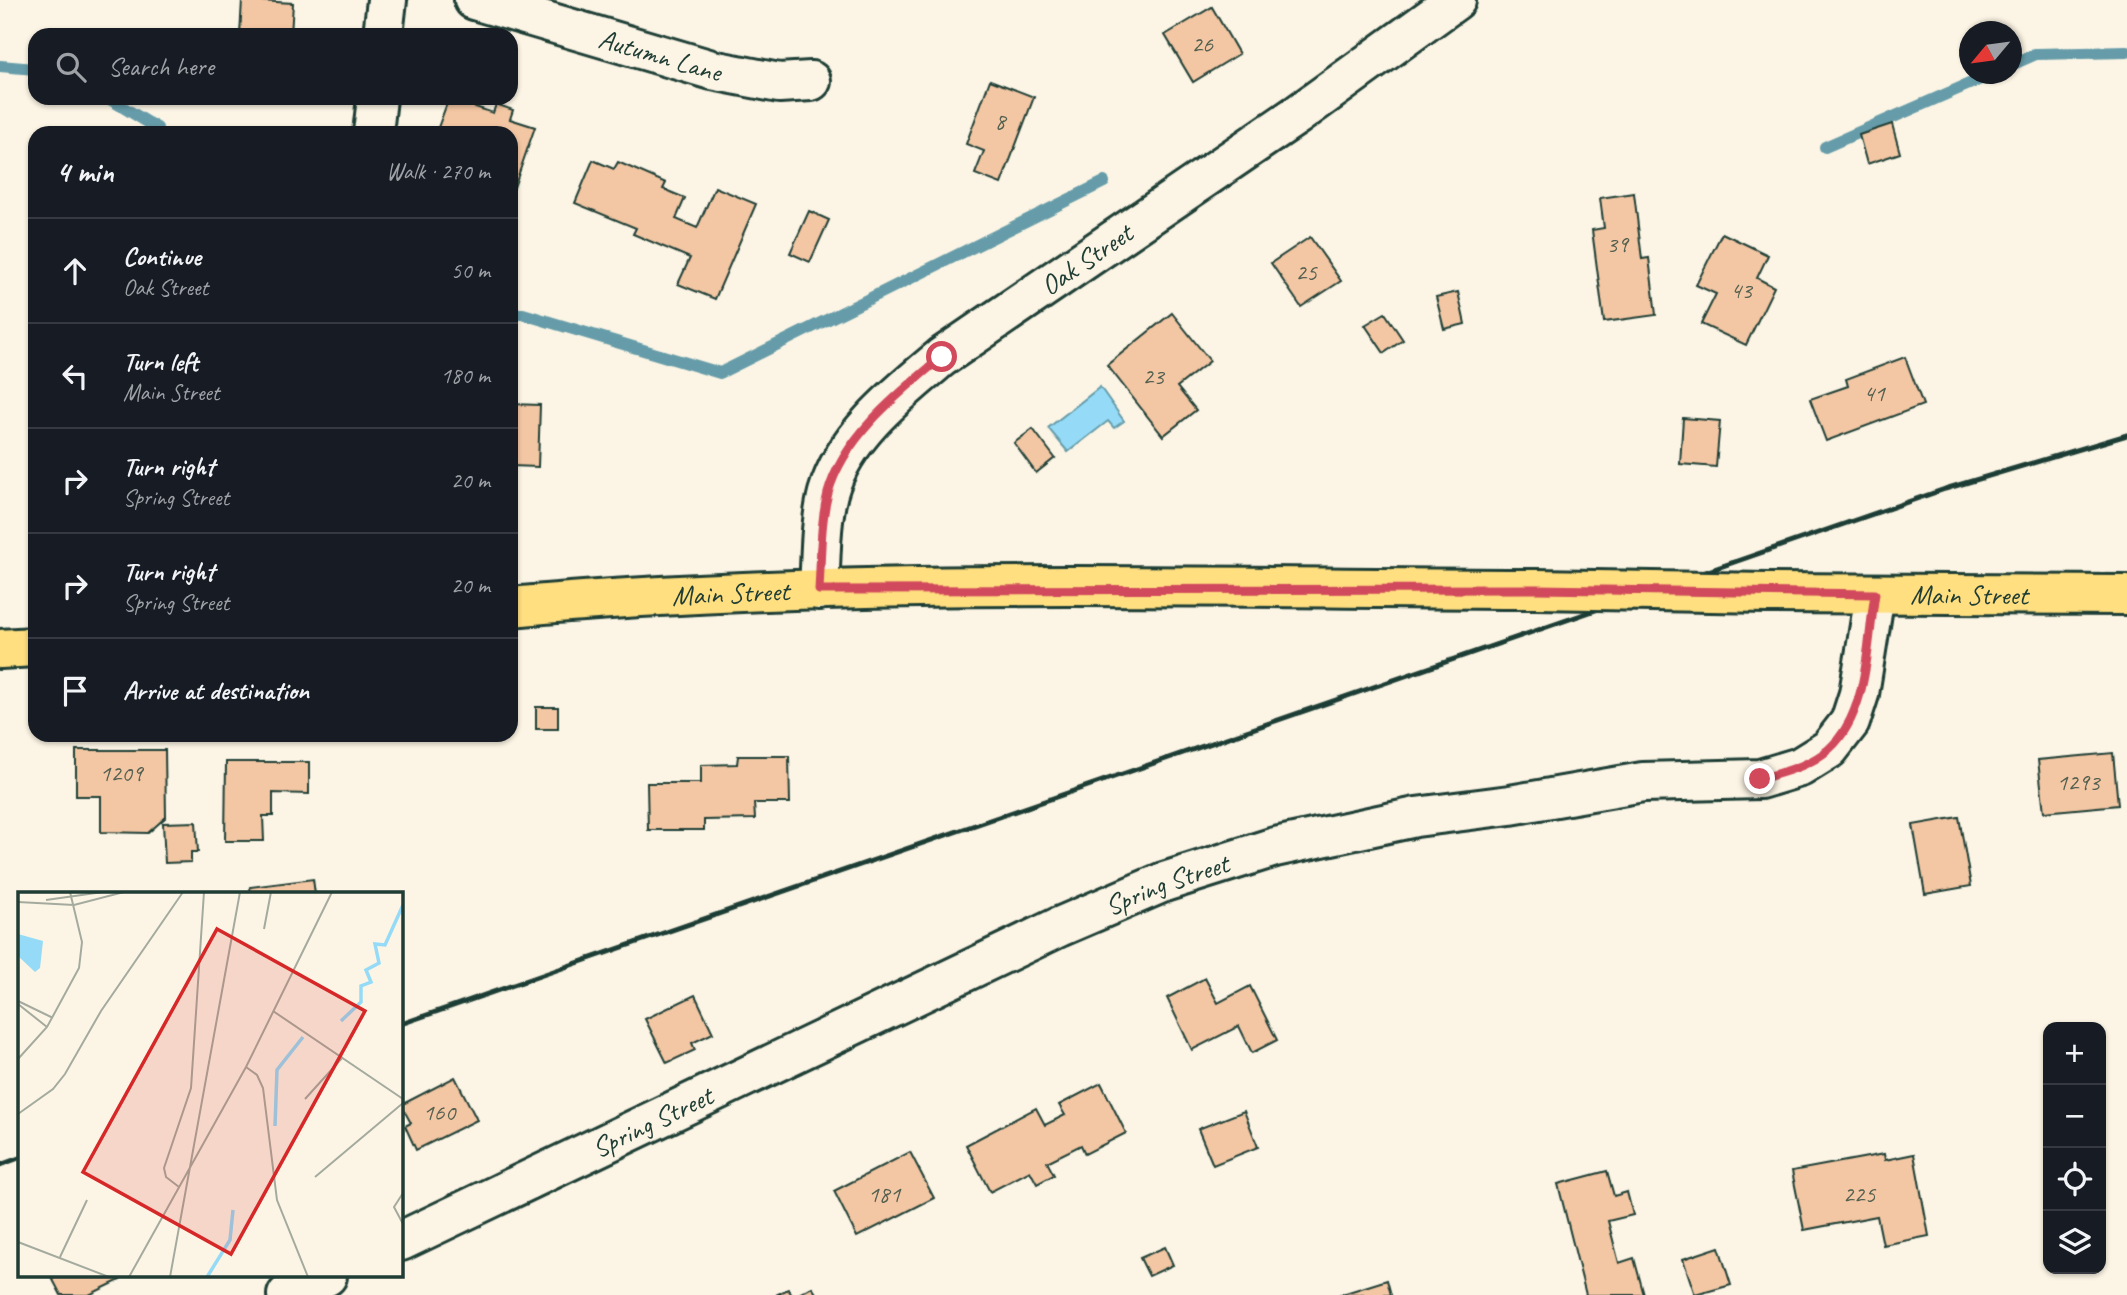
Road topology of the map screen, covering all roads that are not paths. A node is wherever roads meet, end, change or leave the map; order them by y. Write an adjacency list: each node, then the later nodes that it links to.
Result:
1 (387, 0): 4 (street)
2 (474, 0): 5 (street, Autumn Lane)
3 (1456, 0): 8 (street, Oak Street)
4 (384, 28)
5 (811, 81)
6 (376, 105): 7 (street)
7 (374, 126)
8 (819, 590): 9 (main road, Main Street, bridge); 11 (main road, Main Street)
9 (1875, 594): 10 (main road, Main Street); 14 (street, Spring Street)
10 (2127, 595)
11 (518, 607)
12 (28, 647): 13 (main road)
13 (0, 649)
14 (402, 1241)
15 (323, 1278): 16 (street)
16 (287, 1295)

